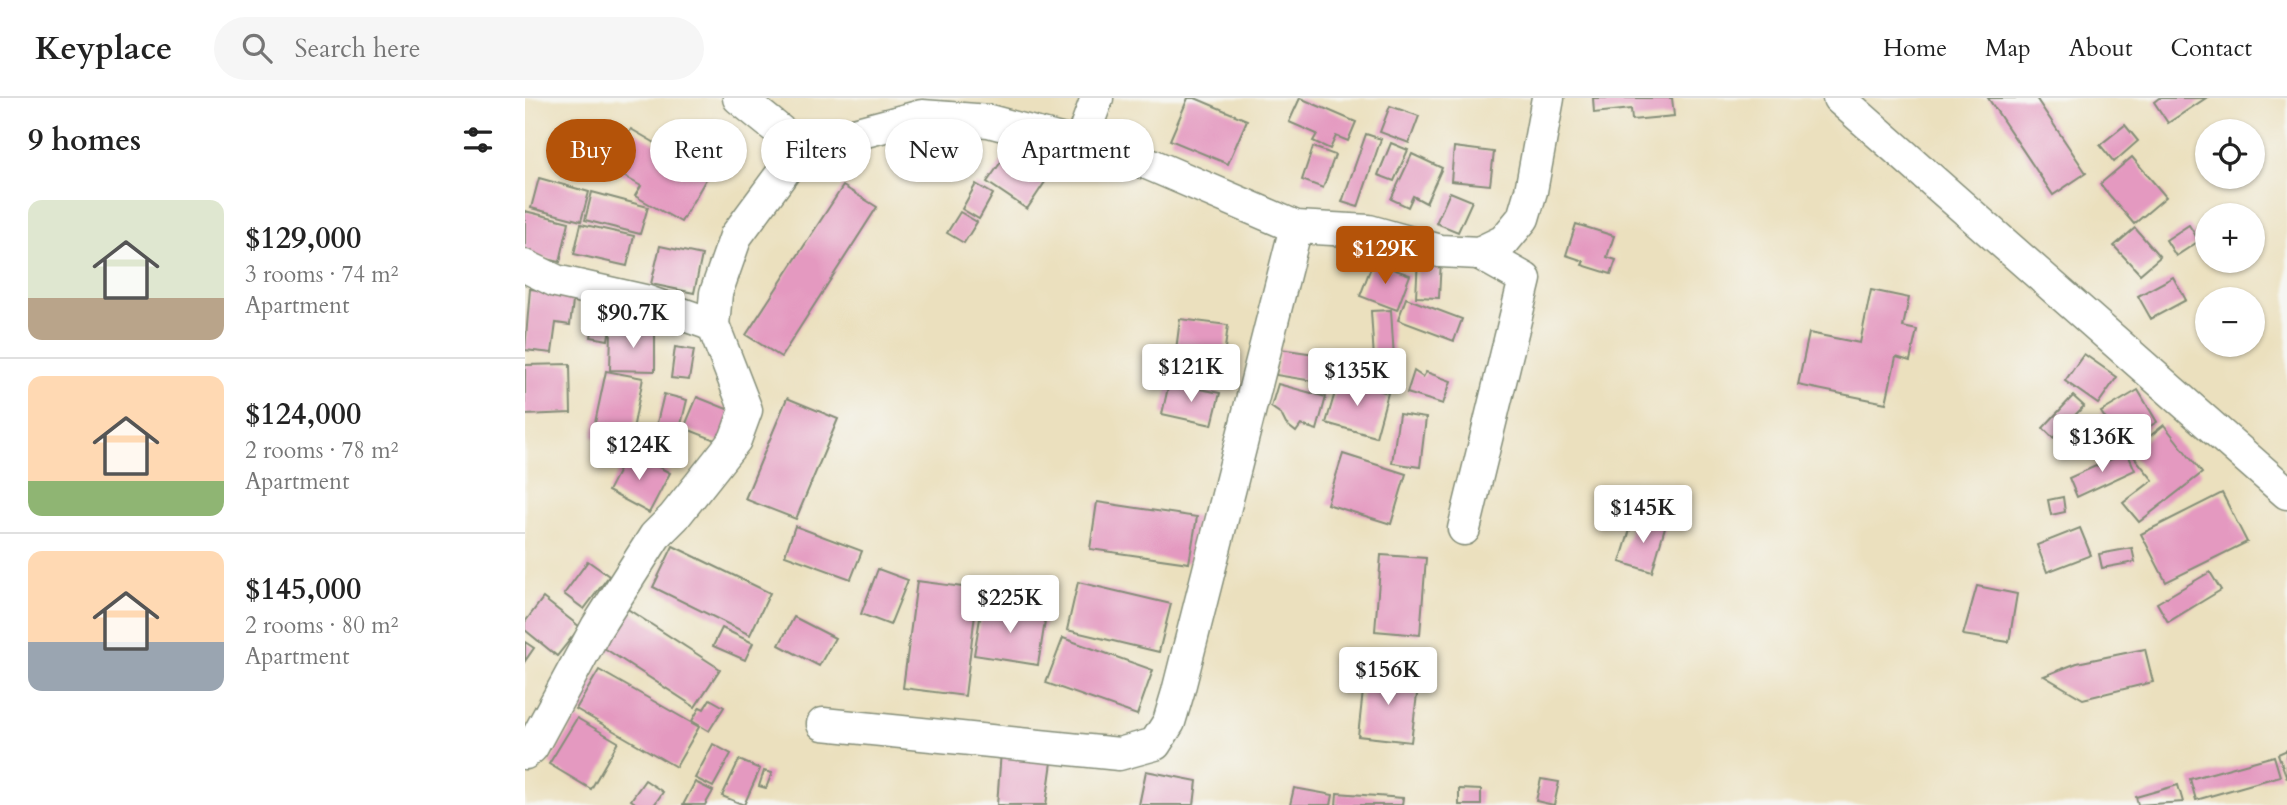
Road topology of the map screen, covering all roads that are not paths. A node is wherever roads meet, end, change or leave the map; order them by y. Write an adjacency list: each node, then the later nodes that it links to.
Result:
1 (739, 98): 5 (street)
2 (1097, 98): 6 (street)
3 (1548, 98): 12 (street)
4 (1839, 98): 15 (street)
5 (765, 119)
6 (1089, 119)
7 (997, 123): 8 (street)
8 (871, 129)
9 (1154, 166): 11 (street)
10 (776, 182): 14 (street)
11 (1296, 227): 12 (street); 17 (street)
12 (1479, 253): 16 (street)
13 (525, 266): 14 (street)
14 (713, 325): 18 (street)
15 (2287, 493)
16 (1464, 529)
17 (824, 723)
18 (525, 753)

